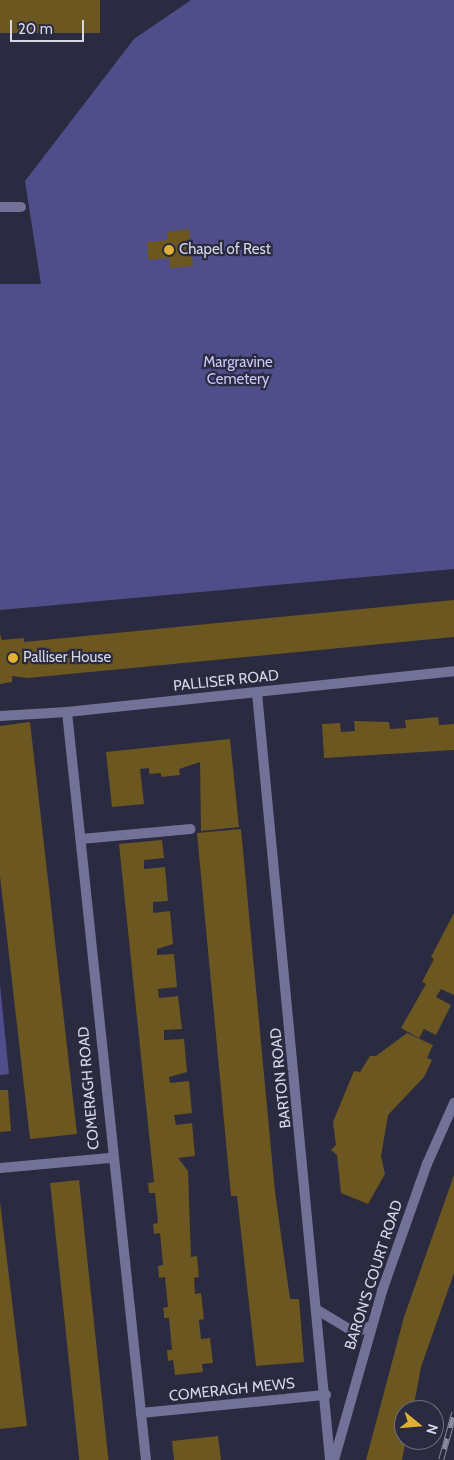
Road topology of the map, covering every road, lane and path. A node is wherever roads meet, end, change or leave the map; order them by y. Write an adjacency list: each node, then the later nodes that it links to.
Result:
1 (21, 207): 2 (street)
2 (0, 208)
3 (454, 671): 4 (street, PALLISER ROAD)
4 (257, 693): 5 (street, PALLISER ROAD); 12 (street, BARTON ROAD)
5 (67, 712): 6 (street, PALLISER ROAD); 8 (street, COMERAGH ROAD)
6 (0, 716)
7 (191, 828): 8 (street)
8 (81, 839): 10 (street, COMERAGH ROAD)
9 (454, 1102): 13 (street, BARON'S COURT ROAD)
10 (110, 1158): 11 (street); 15 (street, COMERAGH ROAD)
11 (0, 1168)
12 (319, 1311): 13 (street); 14 (street, BARTON ROAD)
13 (371, 1326): 17 (street, BARON'S COURT ROAD)
14 (326, 1395): 15 (street, COMERAGH MEWS); 17 (street, BARTON ROAD)
15 (141, 1413): 16 (street, COMERAGH ROAD)
16 (146, 1460)
17 (332, 1460)

